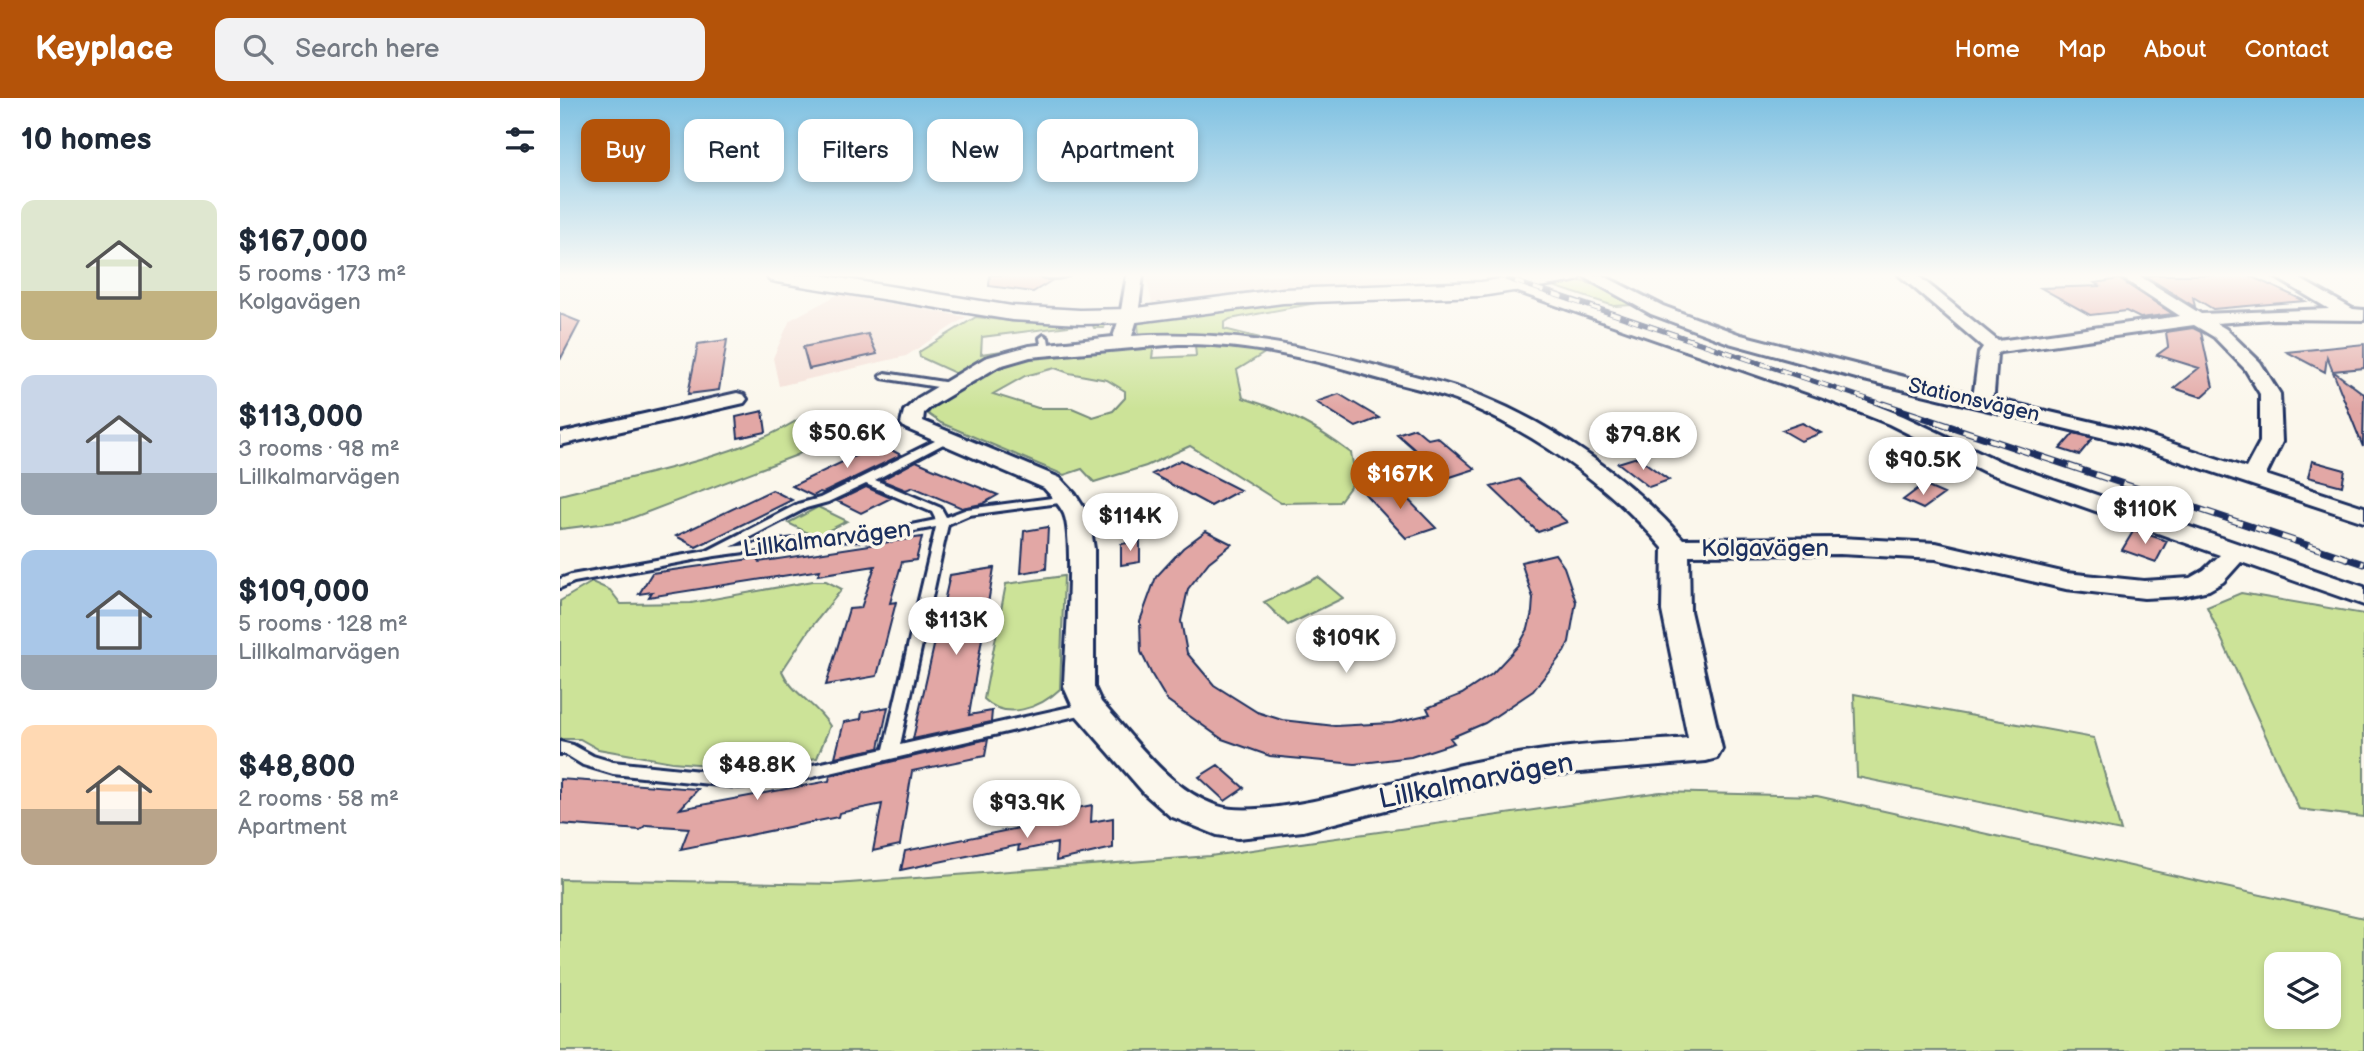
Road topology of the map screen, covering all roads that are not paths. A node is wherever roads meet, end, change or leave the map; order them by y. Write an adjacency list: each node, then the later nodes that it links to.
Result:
1 (1089, 319): 9 (street)
2 (1127, 319): 9 (street)
3 (1171, 319): 9 (street)
4 (1613, 319): 23 (street)
5 (1682, 319): 14 (street, Stationsvägen)
6 (1961, 319): 10 (street)
7 (2216, 319): 8 (street)
8 (2202, 321): 10 (street); 17 (street)
9 (1125, 329): 12 (street); 22 (street, Kolgavägen)
10 (1994, 347): 14 (street)
11 (885, 376): 12 (lane)
12 (950, 386): 16 (street)
13 (737, 399): 15 (street)
14 (1976, 400): 17 (street, Stationsvägen)
15 (560, 439)
16 (945, 439): 18 (lane, Lillkalmarvägen); 19 (street)
17 (2254, 476): 20 (street, Stationsvägen)
18 (866, 480): 21 (lane, Lillkalmarvägen); 24 (lane, Lillkalmarvägen)
19 (1068, 499): 21 (lane, Lillkalmarvägen); 27 (street, Lillkalmarvägen)
20 (2364, 515)
21 (943, 522): 24 (lane, Lillkalmarvägen); 29 (lane, Lillkalmarvägen)
22 (1676, 547): 23 (street, Kolgavägen); 27 (street, Lillkalmarvägen)
23 (2236, 551): 26 (street)
24 (710, 554): 25 (lane, Lillkalmarvägen)
25 (560, 584)
26 (2364, 596)
27 (1088, 708): 29 (lane)
28 (560, 748): 29 (lane)
29 (891, 753)

